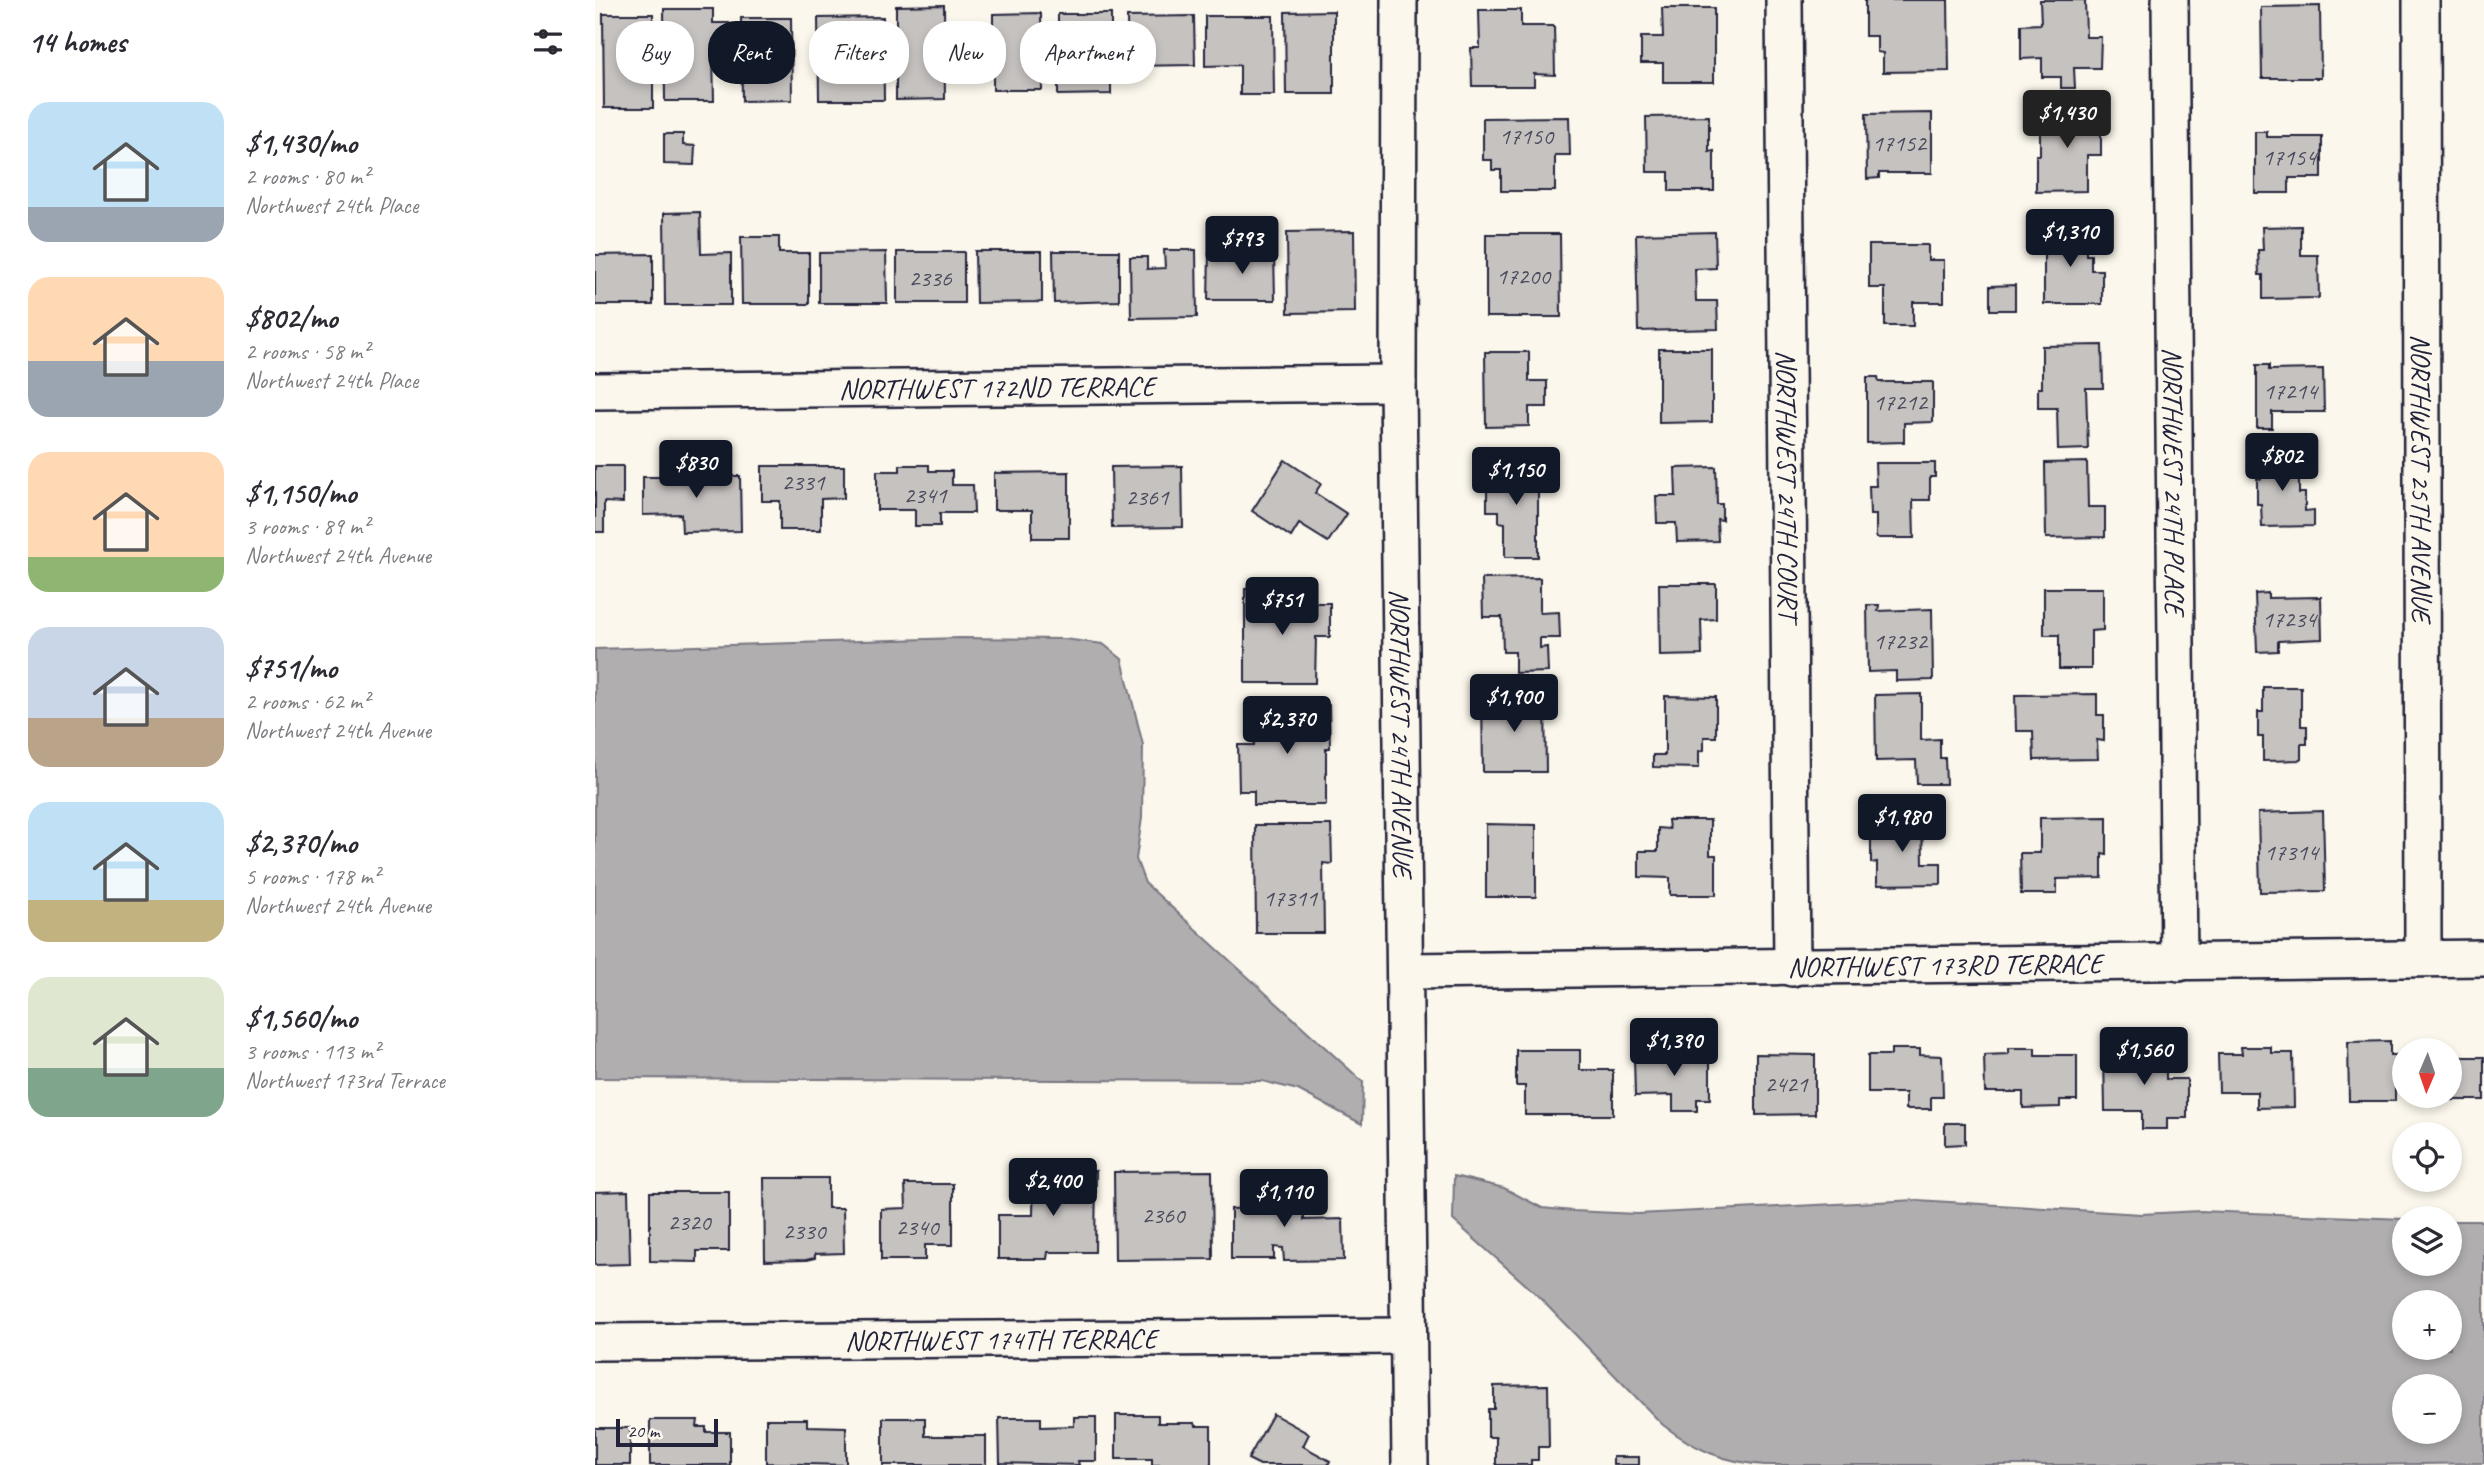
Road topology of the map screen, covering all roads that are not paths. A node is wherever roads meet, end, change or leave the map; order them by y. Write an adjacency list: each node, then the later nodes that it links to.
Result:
1 (1399, 0): 5 (street, NORTHWEST 24TH AVENUE)
2 (1784, 0): 10 (street, NORTHWEST 24TH COURT)
3 (2170, 0): 9 (street, NORTHWEST 24TH PLACE)
4 (2421, 0): 7 (street, NORTHWEST 25TH AVENUE)
5 (1398, 383): 6 (street, NORTHWEST 172ND TERRACE); 11 (street, NORTHWEST 24TH AVENUE)
6 (595, 391)
7 (2423, 957): 8 (street, NORTHWEST 173RD TERRACE); 9 (street, NORTHWEST 173RD TERRACE)
8 (2484, 958)
9 (2179, 963): 10 (street, NORTHWEST 173RD TERRACE)
10 (1792, 968): 11 (street, NORTHWEST 173RD TERRACE)
11 (1406, 971): 12 (street, NORTHWEST 24TH AVENUE)
12 (1408, 1335): 13 (street, NORTHWEST 174TH TERRACE); 14 (street, NORTHWEST 24TH AVENUE)
13 (595, 1342)
14 (1410, 1465)

